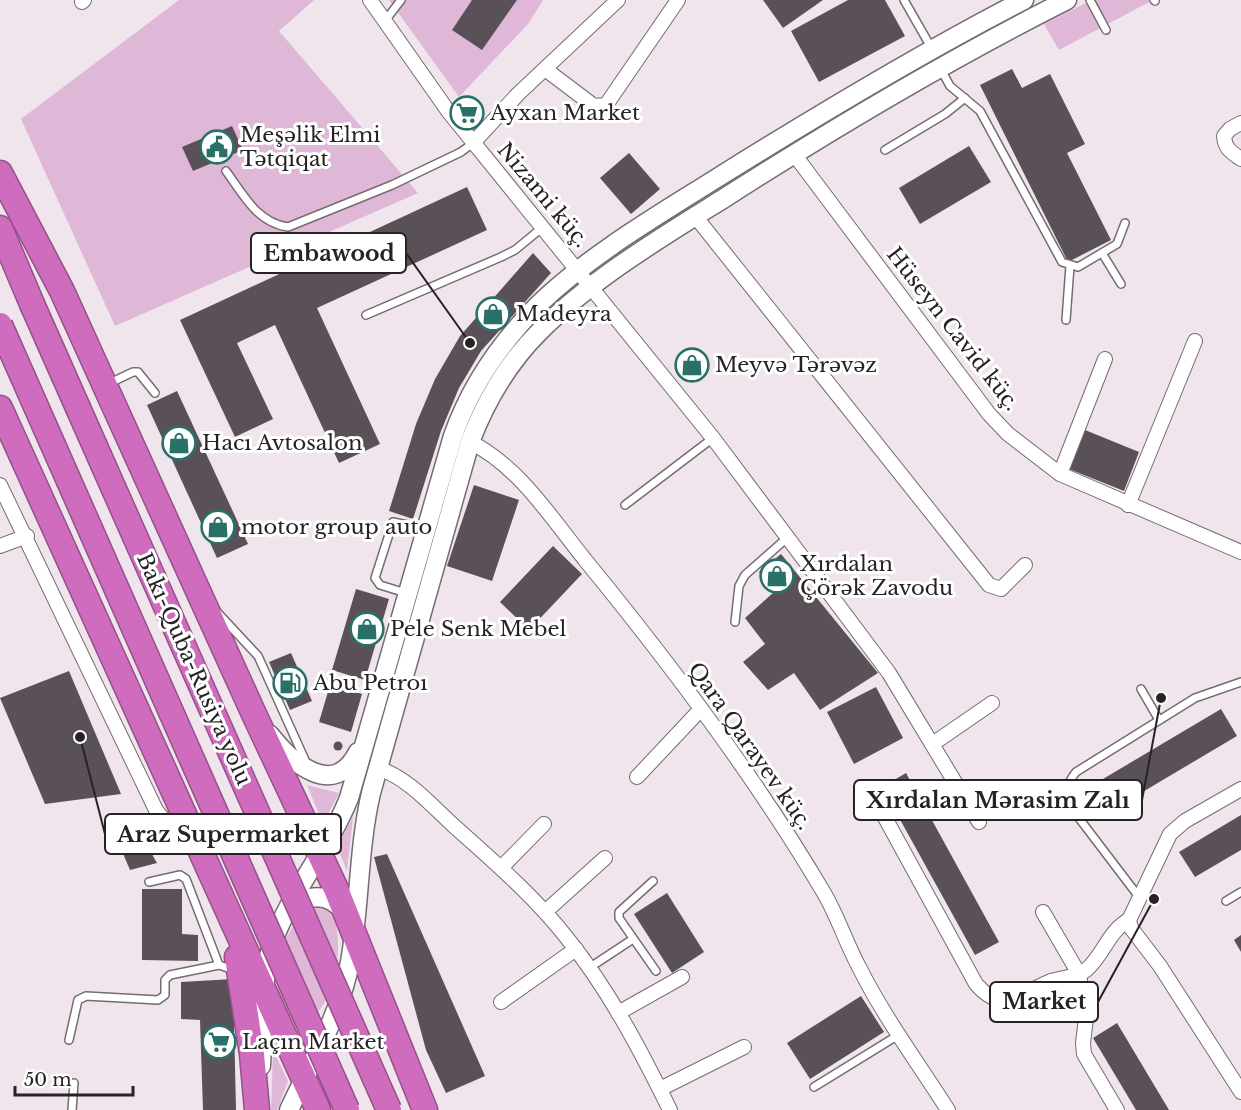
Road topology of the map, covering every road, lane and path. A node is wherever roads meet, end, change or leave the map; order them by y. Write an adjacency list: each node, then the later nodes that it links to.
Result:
1 (370, 0): 9 (street, Nizami küç.)
2 (401, 0): 9 (lane)
3 (618, 0): 13 (street)
4 (678, 0): 13 (street)
5 (904, 0): 11 (lane)
6 (1067, 0): 12 (main road)
7 (1090, 0): 10 (lane)
8 (1019, 1): 11 (main road)
9 (385, 21): 16 (street, Nizami küç.)
10 (1106, 30)
11 (932, 49): 28 (main road)
12 (940, 68): 14 (lane); 18 (main road)
13 (546, 69): 16 (street)
14 (965, 98): 17 (lane); 27 (lane)
15 (1241, 123): 19 (street)
16 (473, 143): 20 (lane); 24 (street, Nizami küç.)
17 (885, 150)
18 (794, 154): 22 (main road); 41 (street, Hüseyn Cavid küç.)
19 (1241, 159)
20 (226, 171)
21 (0, 173): 36 (highway)
22 (695, 216): 30 (main road); 50 (street)
23 (1125, 223): 26 (lane)
24 (543, 227): 28 (street, Nizami küç.); 31 (lane)
25 (0, 228): 108 (highway, Bakı-Quba-Rusiya yolu, bridge)
26 (1102, 253): 27 (lane); 29 (lane)
27 (1070, 266): 32 (lane)
28 (579, 271): 30 (street, Nizami küç.); 45 (main road)
29 (1121, 284)
30 (592, 286): 39 (street, Nizami küç.); 40 (main road)
31 (366, 315)
32 (1066, 320)
33 (0, 325): 107 (highway, Bakı-Quba-Rusiya yolu, bridge)
34 (1195, 341): 44 (street)
35 (1105, 359): 41 (street)
36 (105, 386): 37 (lane); 51 (highway)
37 (155, 393)
38 (0, 408): 69 (highway)
39 (714, 438): 43 (lane); 47 (street, Nizami küç.)
40 (470, 442): 57 (street, Qara Qarayev küç.); 62 (main road)
41 (1060, 474): 44 (street, Hüseyn Cavid küç.)
42 (0, 485): 46 (street)
43 (625, 505)
44 (1128, 505): 49 (street, Hüseyn Cavid küç.)
45 (426, 529): 52 (main road); 52 (lane)
46 (27, 536): 48 (street); 69 (street)
47 (788, 537): 53 (lane); 61 (street, Nizami küç.)
48 (0, 546)
49 (1241, 552)
50 (1025, 566)
51 (199, 594): 58 (highway); 63 (lane)
52 (408, 594): 60 (main road)
53 (735, 622)
54 (1241, 682): 59 (lane)
55 (1141, 689): 59 (lane)
56 (992, 703): 61 (street)
57 (701, 709): 64 (street); 95 (street, Qara Qarayev küç.)
58 (253, 712): 63 (main road); 70 (highway)
59 (1159, 720): 76 (lane)
60 (368, 734): 63 (main road); 70 (main road)
61 (934, 743): 67 (street, Nizami küç.)
62 (378, 768): 72 (street); 83 (main road)
63 (309, 771)
64 (637, 777)
65 (1241, 789): 76 (street)
66 (871, 792): 89 (street)
67 (979, 822)
68 (544, 824): 72 (street)
69 (204, 856): 78 (highway)
70 (320, 856): 82 (main road); 83 (highway)
71 (605, 858): 79 (street)
72 (501, 868): 79 (street)
73 (653, 881): 84 (lane)
74 (149, 882): 86 (lane)
75 (1241, 892): 77 (lane)
76 (1139, 897): 81 (street)
77 (1226, 901)
78 (225, 908): 86 (highway); 92 (highway)
79 (545, 912): 85 (street)
80 (1043, 912): 89 (street)
81 (1129, 920): 89 (street); 102 (street)
82 (282, 922): 83 (main road); 92 (main road)
83 (354, 929): 91 (main road); 109 (highway)
84 (633, 939): 87 (lane); 88 (lane)
85 (576, 949): 87 (street); 93 (street)
86 (229, 968): 96 (lane); 104 (highway)
87 (589, 968): 94 (street)
88 (656, 972)
89 (1079, 975): 112 (street)
90 (682, 977): 94 (street)
91 (341, 997): 92 (main road); 98 (main road)
92 (266, 999): 98 (highway); 104 (main road)
93 (501, 1002)
94 (618, 1012): 101 (street)
95 (900, 1034): 100 (lane); 111 (street, Qara Qarayev küç.)
96 (69, 1040)
97 (744, 1047): 101 (street)
98 (304, 1079): 105 (main road); 106 (highway)
99 (74, 1083): 103 (lane)
100 (814, 1087)
101 (660, 1089): 110 (street)
102 (1241, 1092)
103 (72, 1110)
104 (258, 1110)
105 (289, 1110)
106 (318, 1110)
107 (347, 1110)
108 (388, 1110)
109 (426, 1110)
110 (670, 1110)
111 (948, 1110)
112 (1117, 1110)

